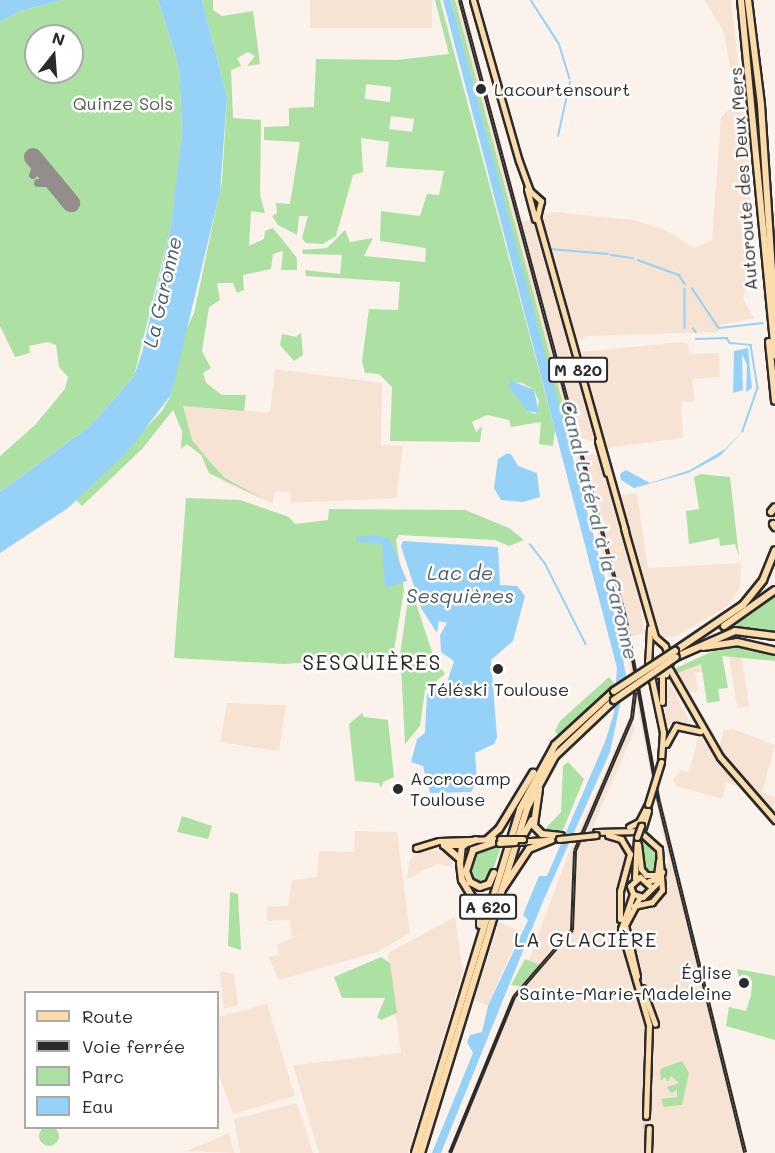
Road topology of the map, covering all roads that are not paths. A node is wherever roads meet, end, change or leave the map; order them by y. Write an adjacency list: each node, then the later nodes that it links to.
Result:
1 (473, 0): 4 (main road)
2 (741, 0): 8 (highway, Autoroute des Deux Mers)
3 (748, 0): 8 (highway, Autoroute des Deux Mers)
4 (519, 160): 5 (main road); 6 (main road)
5 (537, 197): 6 (main road); 7 (main road)
6 (530, 200): 7 (main road)
7 (535, 209): 12 (main road, M 820)
8 (772, 317): 9 (highway, Autoroute des Deux Mers); 10 (highway)
9 (775, 355)
10 (775, 401)
11 (775, 550): 18 (highway)
12 (642, 590): 15 (main road, M 820); 16 (main road, M 820)
13 (775, 591): 18 (highway)
14 (775, 636): 18 (highway)
15 (659, 642): 16 (main road); 19 (main road)
16 (651, 645): 20 (main road)
17 (775, 651): 18 (highway)
18 (676, 655): 27 (highway, A 620, bridge); 28 (highway, A 620, bridge)
19 (670, 670): 21 (main road); 22 (main road)
20 (653, 675): 21 (main road); 29 (main road)
21 (663, 676): 22 (main road); 26 (main road)
22 (676, 685): 23 (main road)
23 (695, 720): 24 (main road); 25 (main road)
24 (689, 726): 25 (main road); 26 (main road)
25 (704, 734): 30 (main road)
26 (666, 749): 29 (main road)
27 (555, 756): 33 (highway); 53 (highway, A 620)
28 (544, 762): 40 (highway); 45 (highway, A 620)
29 (662, 762): 31 (main road, bridge)
30 (736, 777): 32 (main road); 34 (main road)
31 (649, 805): 35 (main road); 39 (main road, bridge)
32 (775, 815)
33 (532, 819): 36 (highway); 41 (highway)
34 (775, 820)
35 (597, 834): 36 (main road, bridge); 44 (main road); 47 (main road); 55 (main road)
36 (560, 838): 38 (main road); 41 (main road)
37 (476, 840): 40 (main road); 42 (main road); 43 (highway)
38 (551, 840): 41 (main road); 53 (highway)
39 (638, 840): 44 (main road); 48 (main road); 49 (main road)
40 (495, 841): 41 (main road, bridge); 43 (main road); 45 (highway)
41 (521, 841)
42 (444, 845): 43 (main road); 46 (highway)
43 (462, 845): 46 (highway)
44 (659, 854): 50 (main road)
45 (503, 855): 56 (highway, A 620)
46 (460, 859): 56 (highway)
47 (664, 876): 50 (main road); 54 (main road)
48 (643, 877): 49 (main road); 50 (main road)
49 (635, 878): 51 (main road)
50 (650, 884): 52 (main road)
51 (633, 894): 52 (main road); 55 (main road)
52 (640, 897): 54 (main road)
53 (494, 907): 61 (highway, A 620)
54 (632, 907): 57 (main road)
55 (621, 926): 57 (main road)
56 (478, 946): 60 (highway, A 620)
57 (642, 988): 58 (main road)
58 (654, 1024)
59 (647, 1129): 62 (main road)
60 (415, 1153)
61 (421, 1153)
62 (646, 1153)

